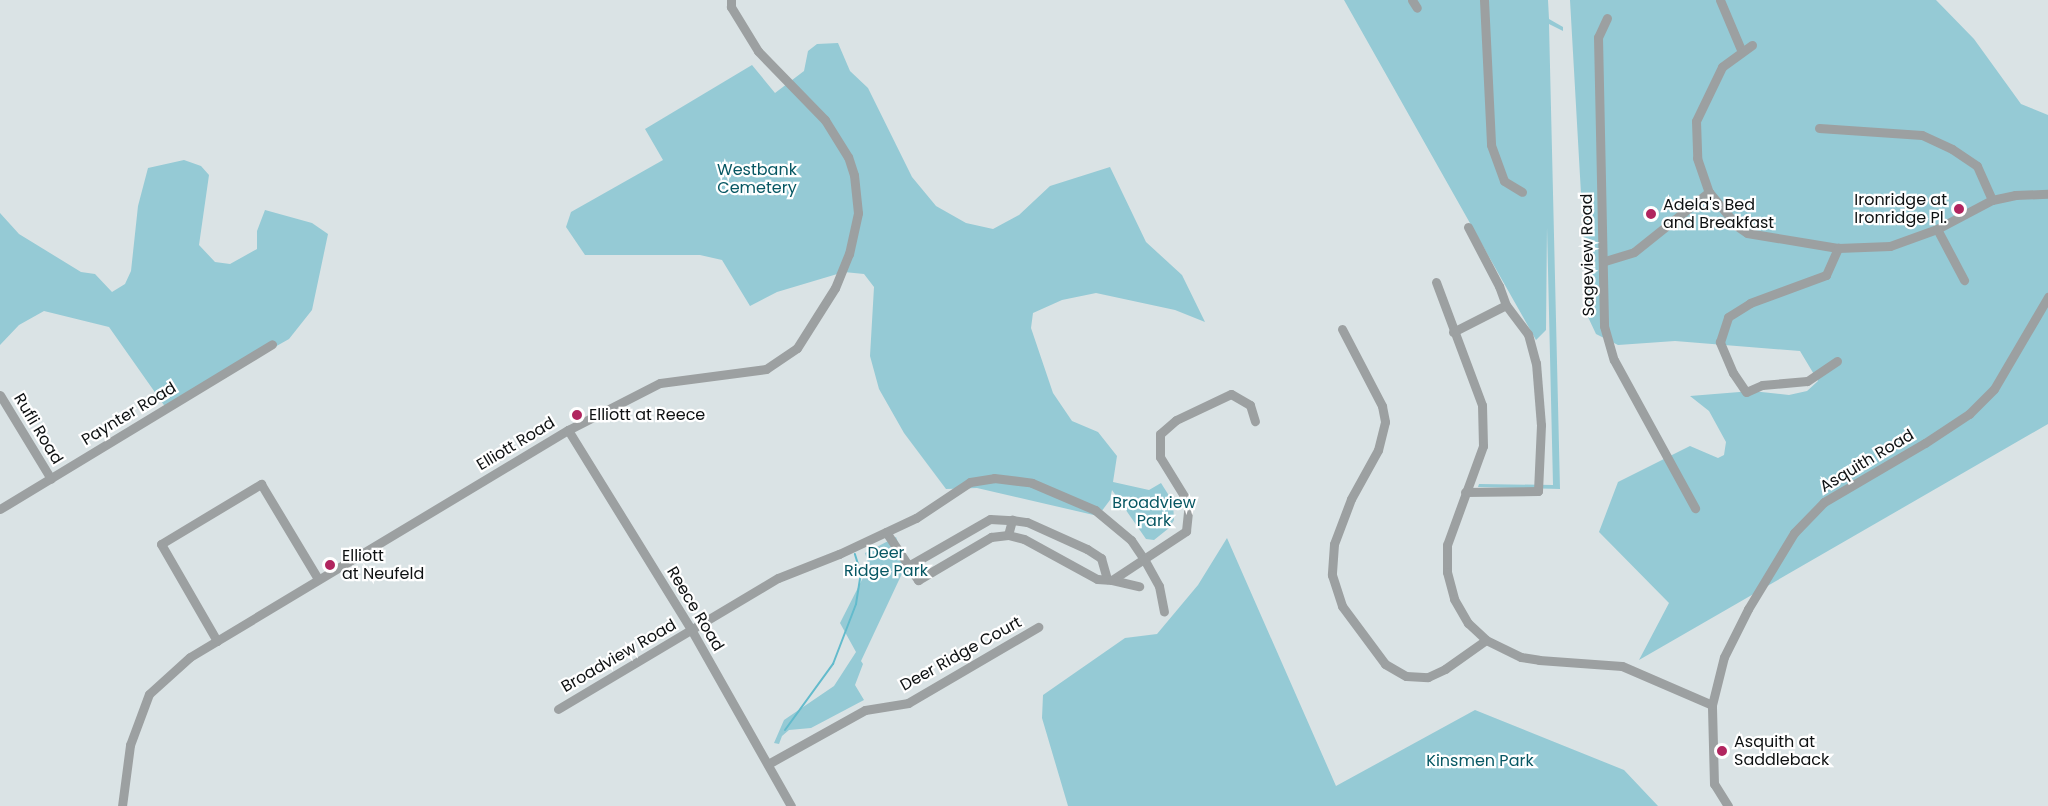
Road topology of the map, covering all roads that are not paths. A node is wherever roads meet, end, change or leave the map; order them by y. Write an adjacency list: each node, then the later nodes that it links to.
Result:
1 (731, 0): 26 (street, Elliott Road)
2 (1484, 0): 8 (street)
3 (1720, 0): 6 (street)
4 (1607, 18): 15 (street, Sageview Road)
5 (1752, 45): 6 (street)
6 (1742, 52): 9 (street)
7 (1819, 128): 11 (street)
8 (1522, 192)
9 (1709, 192): 14 (street); 15 (street)
10 (2048, 194): 11 (street)
11 (1992, 200): 13 (street)
12 (1468, 227): 19 (street)
13 (1937, 230): 14 (street); 16 (street)
14 (1838, 248): 23 (street)
15 (1605, 261): 29 (street, Sageview Road)
16 (1964, 280)
17 (1436, 282): 21 (street)
18 (2048, 297): 44 (street, Asquith Road)
19 (1506, 305): 21 (street); 28 (street)
20 (1342, 329): 42 (street)
21 (1453, 332): 28 (street)
22 (272, 344): 27 (street, Paynter Road)
23 (1838, 361)
24 (0, 395): 27 (street, Rufli Road)
25 (1255, 421): 34 (street)
26 (568, 430): 36 (street, Elliott Road); 41 (street, Reece Road)
27 (51, 479): 30 (street, Paynter Road)
28 (1466, 492): 42 (street)
29 (1695, 508)
30 (0, 509)
31 (1012, 520): 33 (street); 35 (street); 37 (street)
32 (886, 532): 34 (street, Broadview Road); 35 (street); 41 (street, Broadview Road)
33 (1008, 535): 35 (street); 37 (street)
34 (1144, 558): 37 (street); 39 (street, Broadview Road)
35 (910, 565)
36 (318, 579): 43 (street, Elliott Road); 43 (street)
37 (1109, 580): 38 (street)
38 (1139, 586)
39 (1164, 612)
40 (1038, 627): 46 (street, Deer Ridge Court)
41 (692, 631): 45 (street, Broadview Road); 46 (street, Reece Road)
42 (1486, 640): 44 (street)
43 (218, 641): 47 (street, Elliott Road)
44 (1712, 705): 49 (street, Asquith Road)
45 (558, 709)
46 (768, 764): 48 (street, Reece Road)
47 (122, 806)
48 (792, 806)
49 (1728, 806)

